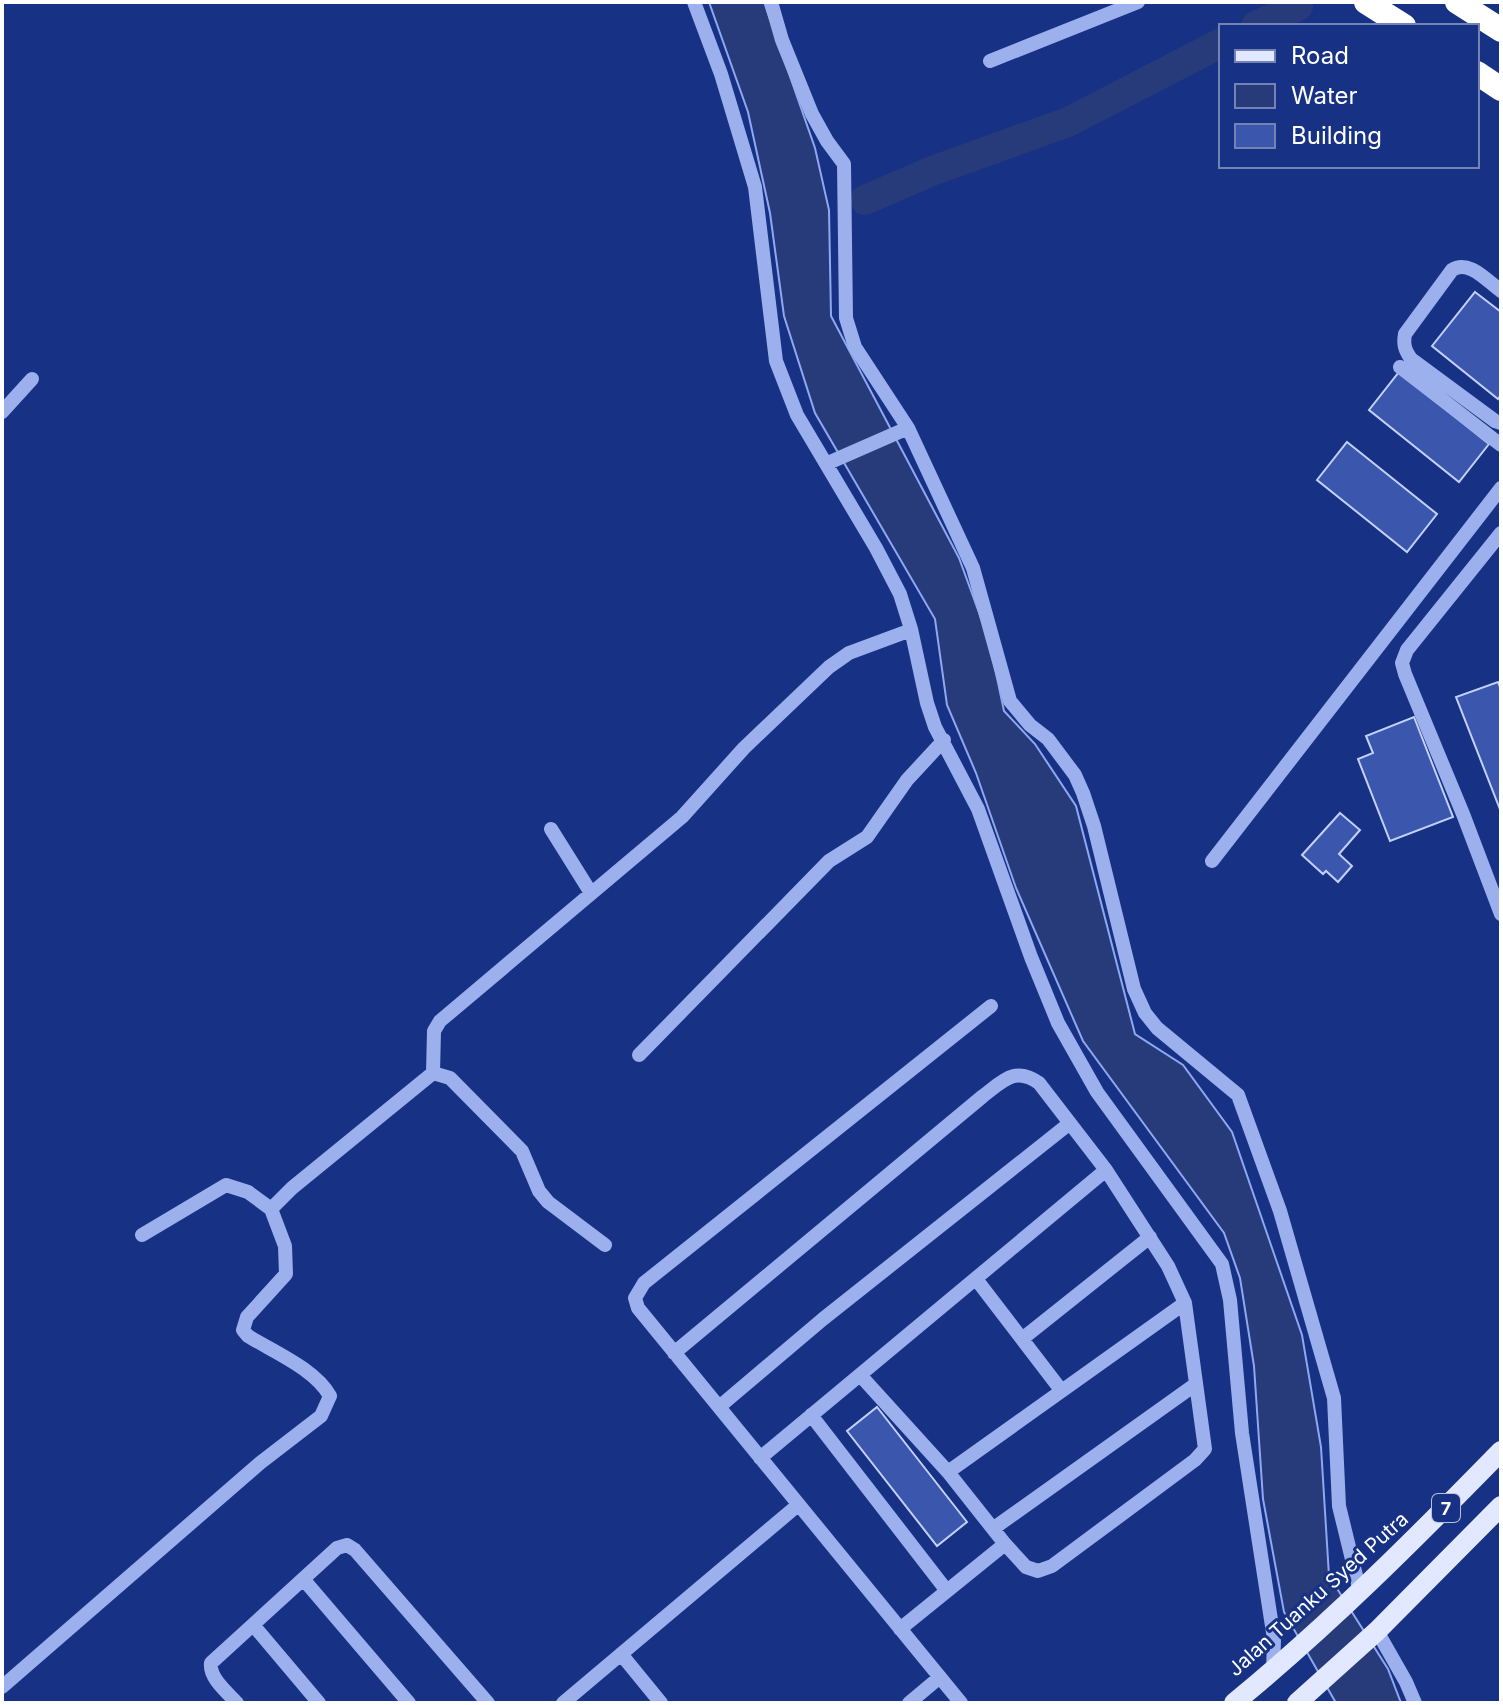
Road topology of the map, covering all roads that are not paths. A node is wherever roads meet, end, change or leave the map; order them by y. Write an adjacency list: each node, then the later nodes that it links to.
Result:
1 (694, 2): 18 (street)
2 (771, 2): 16 (street)
3 (1138, 2): 8 (street)
4 (1366, 2): 6 (highway)
5 (1458, 2): 7 (highway)
6 (1401, 24)
7 (1501, 27)
8 (990, 61)
9 (1479, 73): 10 (highway)
10 (1501, 87)
11 (1501, 291): 15 (street)
12 (1400, 367): 17 (street)
13 (32, 379): 14 (street)
14 (2, 412)
15 (1501, 423)
16 (902, 430): 18 (street); 54 (street)
17 (1501, 445)
18 (834, 461): 21 (street)
19 (1501, 488): 24 (street)
20 (1501, 533): 26 (street)
21 (911, 630): 22 (street); 25 (street)
22 (944, 740): 28 (street); 59 (street)
23 (551, 829): 25 (street)
24 (1212, 861)
25 (591, 893): 29 (street)
26 (1501, 914)
27 (991, 1006): 39 (street)
28 (639, 1055)
29 (433, 1073): 32 (street); 35 (street)
30 (1070, 1123): 31 (street); 39 (street); 43 (street)
31 (1106, 1170): 34 (street); 36 (street)
32 (271, 1209): 33 (street); 61 (street)
33 (142, 1235)
34 (1150, 1237): 37 (street); 38 (street)
35 (605, 1245)
36 (976, 1279): 38 (street); 40 (street)
37 (1185, 1303): 41 (street); 42 (street)
38 (1022, 1339): 42 (street)
39 (674, 1353): 43 (street)
40 (860, 1375): 44 (street); 47 (street)
41 (1196, 1384): 50 (street); 51 (street)
42 (1061, 1390): 47 (street)
43 (719, 1407): 46 (street)
44 (811, 1415): 46 (street); 53 (street)
45 (1501, 1451): 54 (main road, Jalan Tuanku Syed Putra / 7)
46 (760, 1458): 48 (street)
47 (948, 1472): 50 (street)
48 (798, 1505): 56 (street); 58 (street)
49 (1501, 1506): 57 (main road, 7)
50 (994, 1528): 51 (street)
51 (1005, 1544): 53 (street)
52 (304, 1580): 55 (street); 66 (street); 67 (street)
53 (947, 1591): 56 (street)
54 (1355, 1597): 59 (main road, Jalan Tuanku Syed Putra / 7)
55 (254, 1626): 64 (street); 65 (street)
56 (900, 1629): 60 (street)
57 (1374, 1634): 62 (main road, 7); 72 (street)
58 (621, 1654): 63 (street); 68 (street)
59 (1278, 1668): 71 (main road, Jalan Tuanku Syed Putra / 7)
60 (940, 1677): 69 (street); 70 (street)
61 (2, 1687)
62 (1302, 1699)
63 (572, 1700)
64 (237, 1703)
65 (319, 1703)
66 (409, 1703)
67 (488, 1703)
68 (661, 1703)
69 (909, 1703)
70 (961, 1703)
71 (1234, 1703)
72 (1415, 1703)

